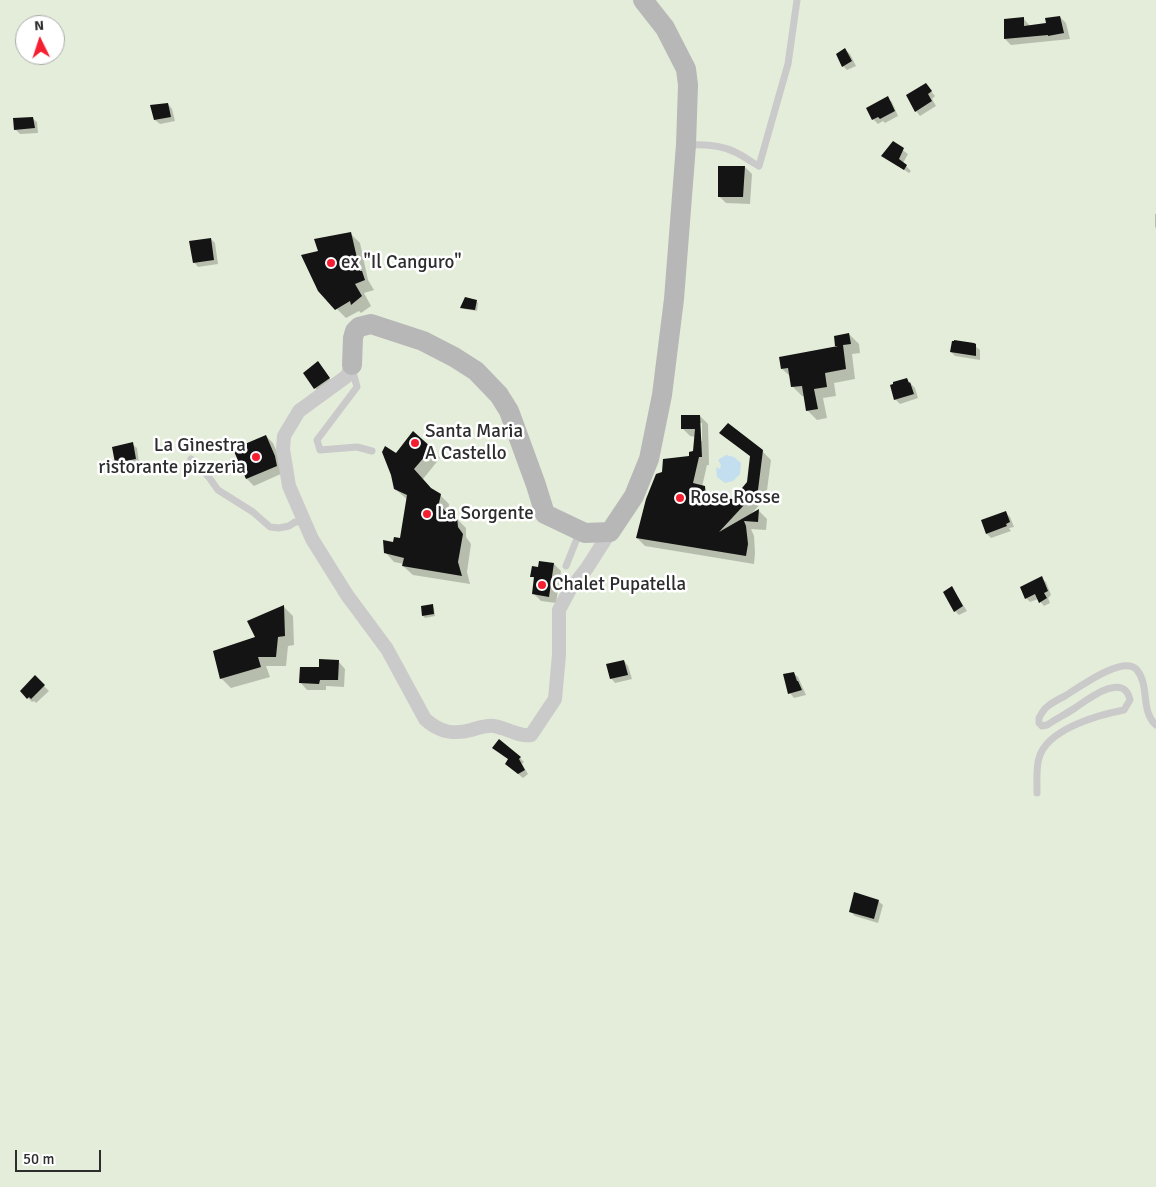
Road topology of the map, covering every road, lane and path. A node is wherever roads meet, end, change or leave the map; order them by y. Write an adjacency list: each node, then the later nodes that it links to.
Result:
1 (643, 0): 3 (street)
2 (797, 0): 3 (lane)
3 (686, 145): 9 (street)
4 (352, 365): 5 (lane); 7 (street); 8 (street)
5 (372, 451)
6 (191, 459): 7 (lane)
7 (304, 522): 9 (street)
8 (580, 531): 9 (street); 10 (lane)
9 (610, 532)
10 (566, 566)
11 (1156, 724): 12 (lane)
12 (1038, 793)

